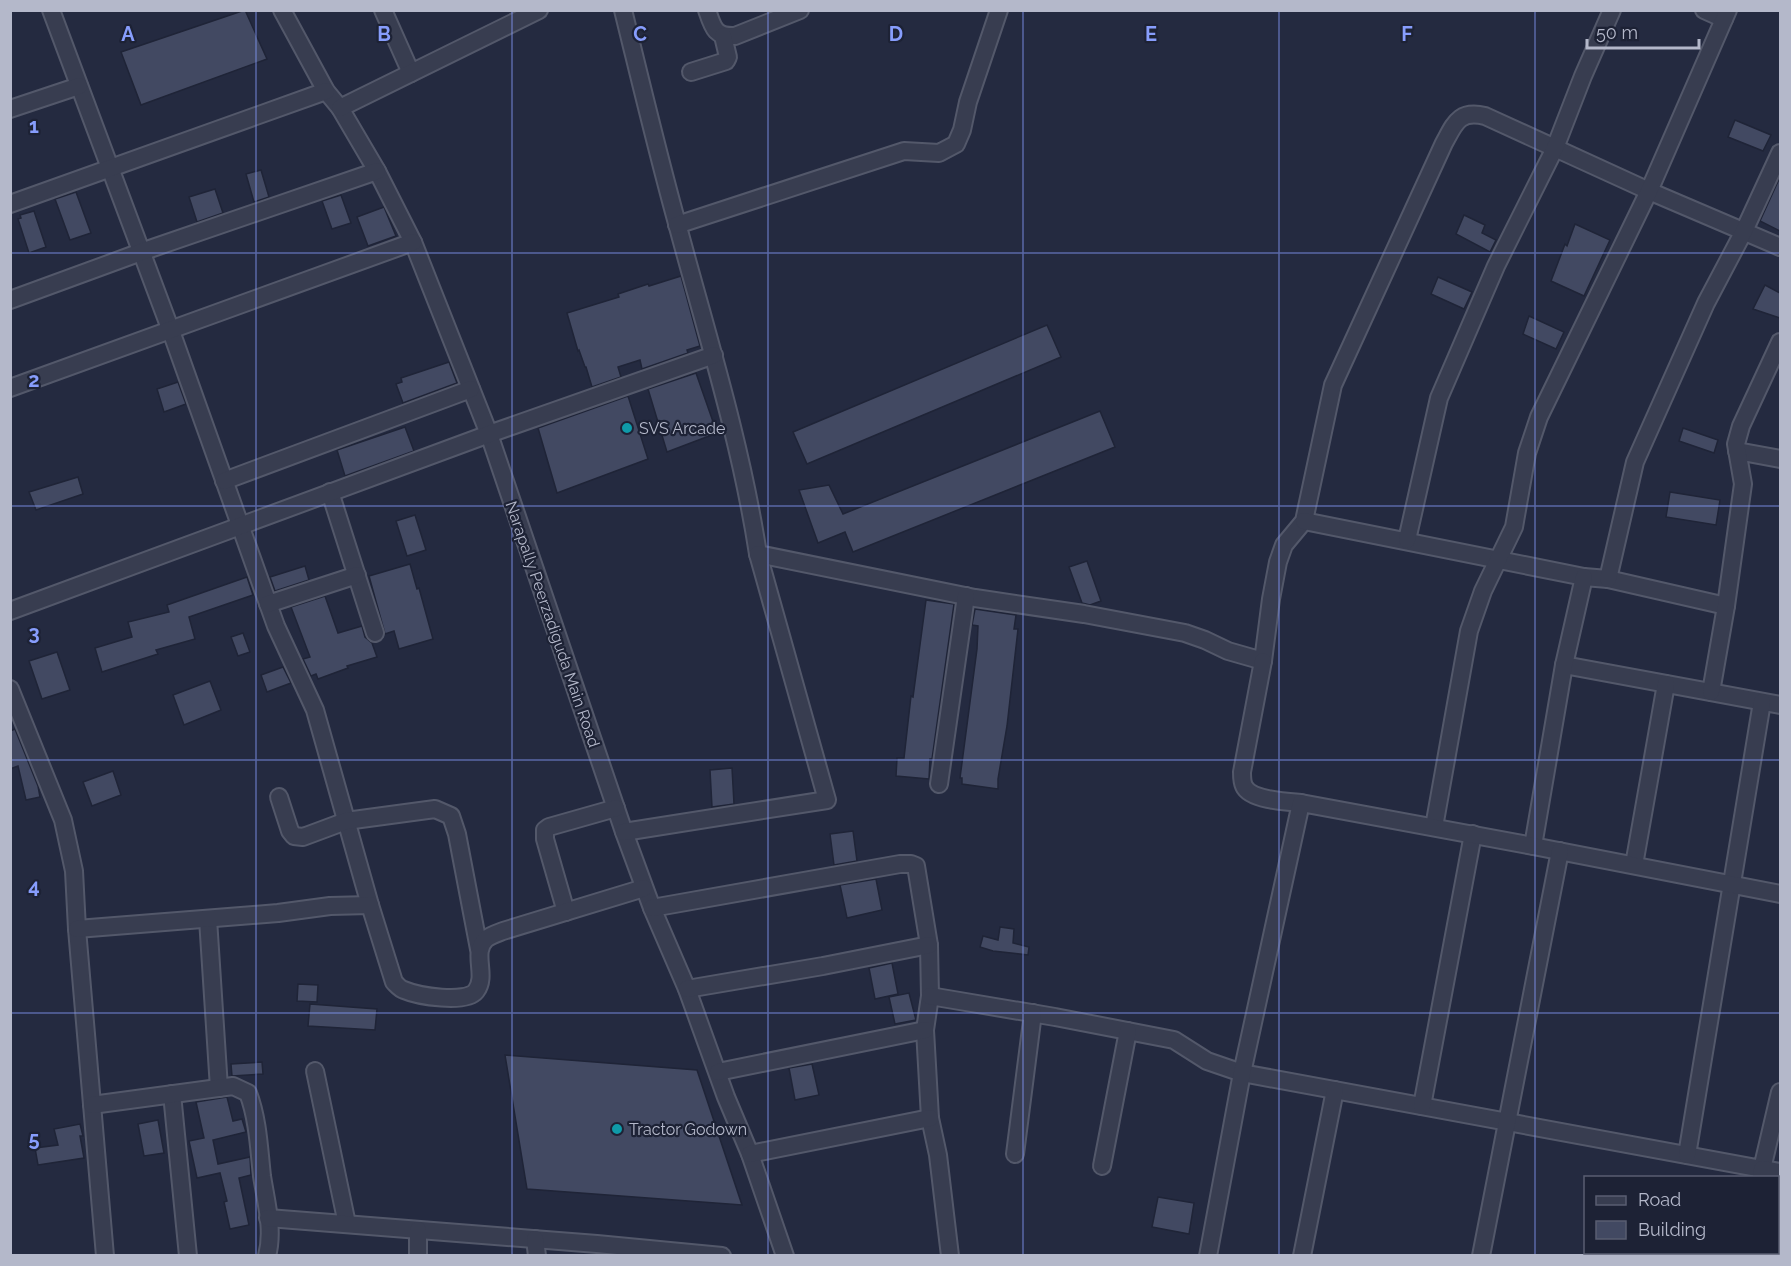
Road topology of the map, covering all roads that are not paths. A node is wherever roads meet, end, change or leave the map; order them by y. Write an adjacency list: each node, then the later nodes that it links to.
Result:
1 (51, 10): 15 (street)
2 (282, 10): 16 (street, Narapally Peerzadiguda Main Road)
3 (383, 10): 14 (street)
4 (539, 10): 14 (street)
5 (623, 10): 25 (street)
6 (707, 10): 12 (street)
7 (800, 10): 12 (street)
8 (999, 10): 25 (street)
9 (1612, 10): 19 (street)
10 (1704, 10): 11 (street)
11 (1726, 15): 23 (street)
12 (723, 36): 13 (street)
13 (691, 72)
14 (411, 74): 17 (street)
15 (79, 86): 18 (street); 21 (street)
16 (326, 91): 17 (street, Narapally Peerzadiguda Main Road); 21 (street)
17 (340, 108): 22 (street, Narapally Peerzadiguda Main Road)
18 (10, 109)
19 (1555, 148): 23 (street); 41 (street); 43 (street)
20 (1780, 153): 26 (street)
21 (110, 167): 24 (street); 29 (street)
22 (376, 171): 27 (street, Narapally Peerzadiguda Main Road); 29 (street)
23 (1649, 191): 26 (street); 45 (street)
24 (10, 204)
25 (677, 225): 33 (street)
26 (1744, 231): 28 (street); 48 (street)
27 (413, 242): 31 (street); 35 (street, Narapally Peerzadiguda Main Road)
28 (1780, 247)
29 (141, 252): 30 (street); 31 (street)
30 (10, 300)
31 (171, 331): 34 (street); 39 (street)
32 (1780, 342): 37 (street)
33 (714, 355): 36 (street); 44 (street)
34 (10, 388)
35 (471, 389): 36 (street, Narapally Peerzadiguda Main Road); 39 (street)
36 (489, 434): 40 (street); 64 (street, Narapally Peerzadiguda Main Road)
37 (1737, 451): 38 (street); 51 (street)
38 (1780, 459)
39 (224, 481): 42 (street)
40 (330, 492): 42 (street); 46 (street)
41 (1304, 521): 43 (street); 54 (street)
42 (240, 527): 50 (street); 52 (street)
43 (1407, 540): 45 (street)
44 (758, 554): 49 (street); 67 (street)
45 (1498, 558): 47 (street); 66 (street)
46 (357, 575): 50 (street); 53 (street)
47 (1584, 577): 48 (street); 55 (street)
48 (1608, 579): 51 (street)
49 (966, 597): 54 (street); 61 (street)
50 (268, 604): 65 (street)
51 (1726, 606): 58 (street)
52 (10, 611)
53 (375, 633)
54 (1263, 661): 63 (street)
55 (1564, 665): 56 (street); 69 (street)
56 (1666, 684): 58 (street); 71 (street)
57 (10, 689): 79 (street)
58 (1711, 693): 59 (street)
59 (1762, 702): 60 (street); 72 (street)
60 (1780, 705)
61 (939, 784)
62 (279, 797): 65 (street)
63 (1301, 803): 66 (street); 89 (street)
64 (616, 807): 67 (street, Narapally Peerzadiguda Main Road); 77 (street)
65 (346, 821): 75 (street); 81 (street)
66 (1434, 827): 68 (street)
67 (624, 832): 73 (street, Narapally Peerzadiguda Main Road)
68 (1473, 834): 69 (street); 95 (street)
69 (1533, 846): 70 (street)
70 (1560, 851): 71 (street); 97 (street)
71 (1634, 865): 72 (street)
72 (1731, 884): 74 (street); 100 (street)
73 (644, 888): 76 (street, Narapally Peerzadiguda Main Road); 77 (street)
74 (1780, 894)
75 (370, 905): 78 (street); 81 (street)
76 (652, 908): 80 (street); 82 (street, Narapally Peerzadiguda Main Road)
77 (566, 912): 81 (street)
78 (208, 919): 79 (street); 90 (street)
79 (76, 929): 94 (street)
80 (929, 945): 82 (street); 83 (street)
81 (479, 949)
82 (687, 989): 88 (street, Narapally Peerzadiguda Main Road)
83 (930, 996): 84 (street); 85 (street)
84 (1033, 1013): 86 (street); 98 (street)
85 (925, 1030): 88 (street); 96 (street)
86 (1128, 1031): 89 (street); 101 (street)
87 (315, 1071): 105 (street)
88 (718, 1072): 99 (street, Narapally Peerzadiguda Main Road)
89 (1242, 1073): 91 (street); 115 (street)
90 (219, 1088): 93 (street); 104 (street)
91 (1335, 1090): 95 (street); 116 (street)
92 (1780, 1092): 103 (street)
93 (172, 1094): 94 (street); 109 (street)
94 (92, 1105): 108 (street)
95 (1422, 1106): 97 (street)
96 (930, 1118): 99 (street); 114 (street)
97 (1506, 1122): 100 (street); 117 (street)
98 (1015, 1154)
99 (750, 1155): 113 (street, Narapally Peerzadiguda Main Road)
100 (1687, 1155): 103 (street)
101 (1102, 1166)
102 (1780, 1172): 103 (street)
103 (1762, 1173)
104 (268, 1218): 105 (street); 110 (street)
105 (347, 1224): 106 (street)
106 (418, 1230): 107 (street); 111 (street)
107 (536, 1247): 112 (street)
108 (105, 1256)
109 (188, 1256)
110 (267, 1256)
111 (418, 1256)
112 (722, 1256)
113 (785, 1256)
114 (950, 1256)
115 (1208, 1256)
116 (1302, 1256)
117 (1481, 1256)

